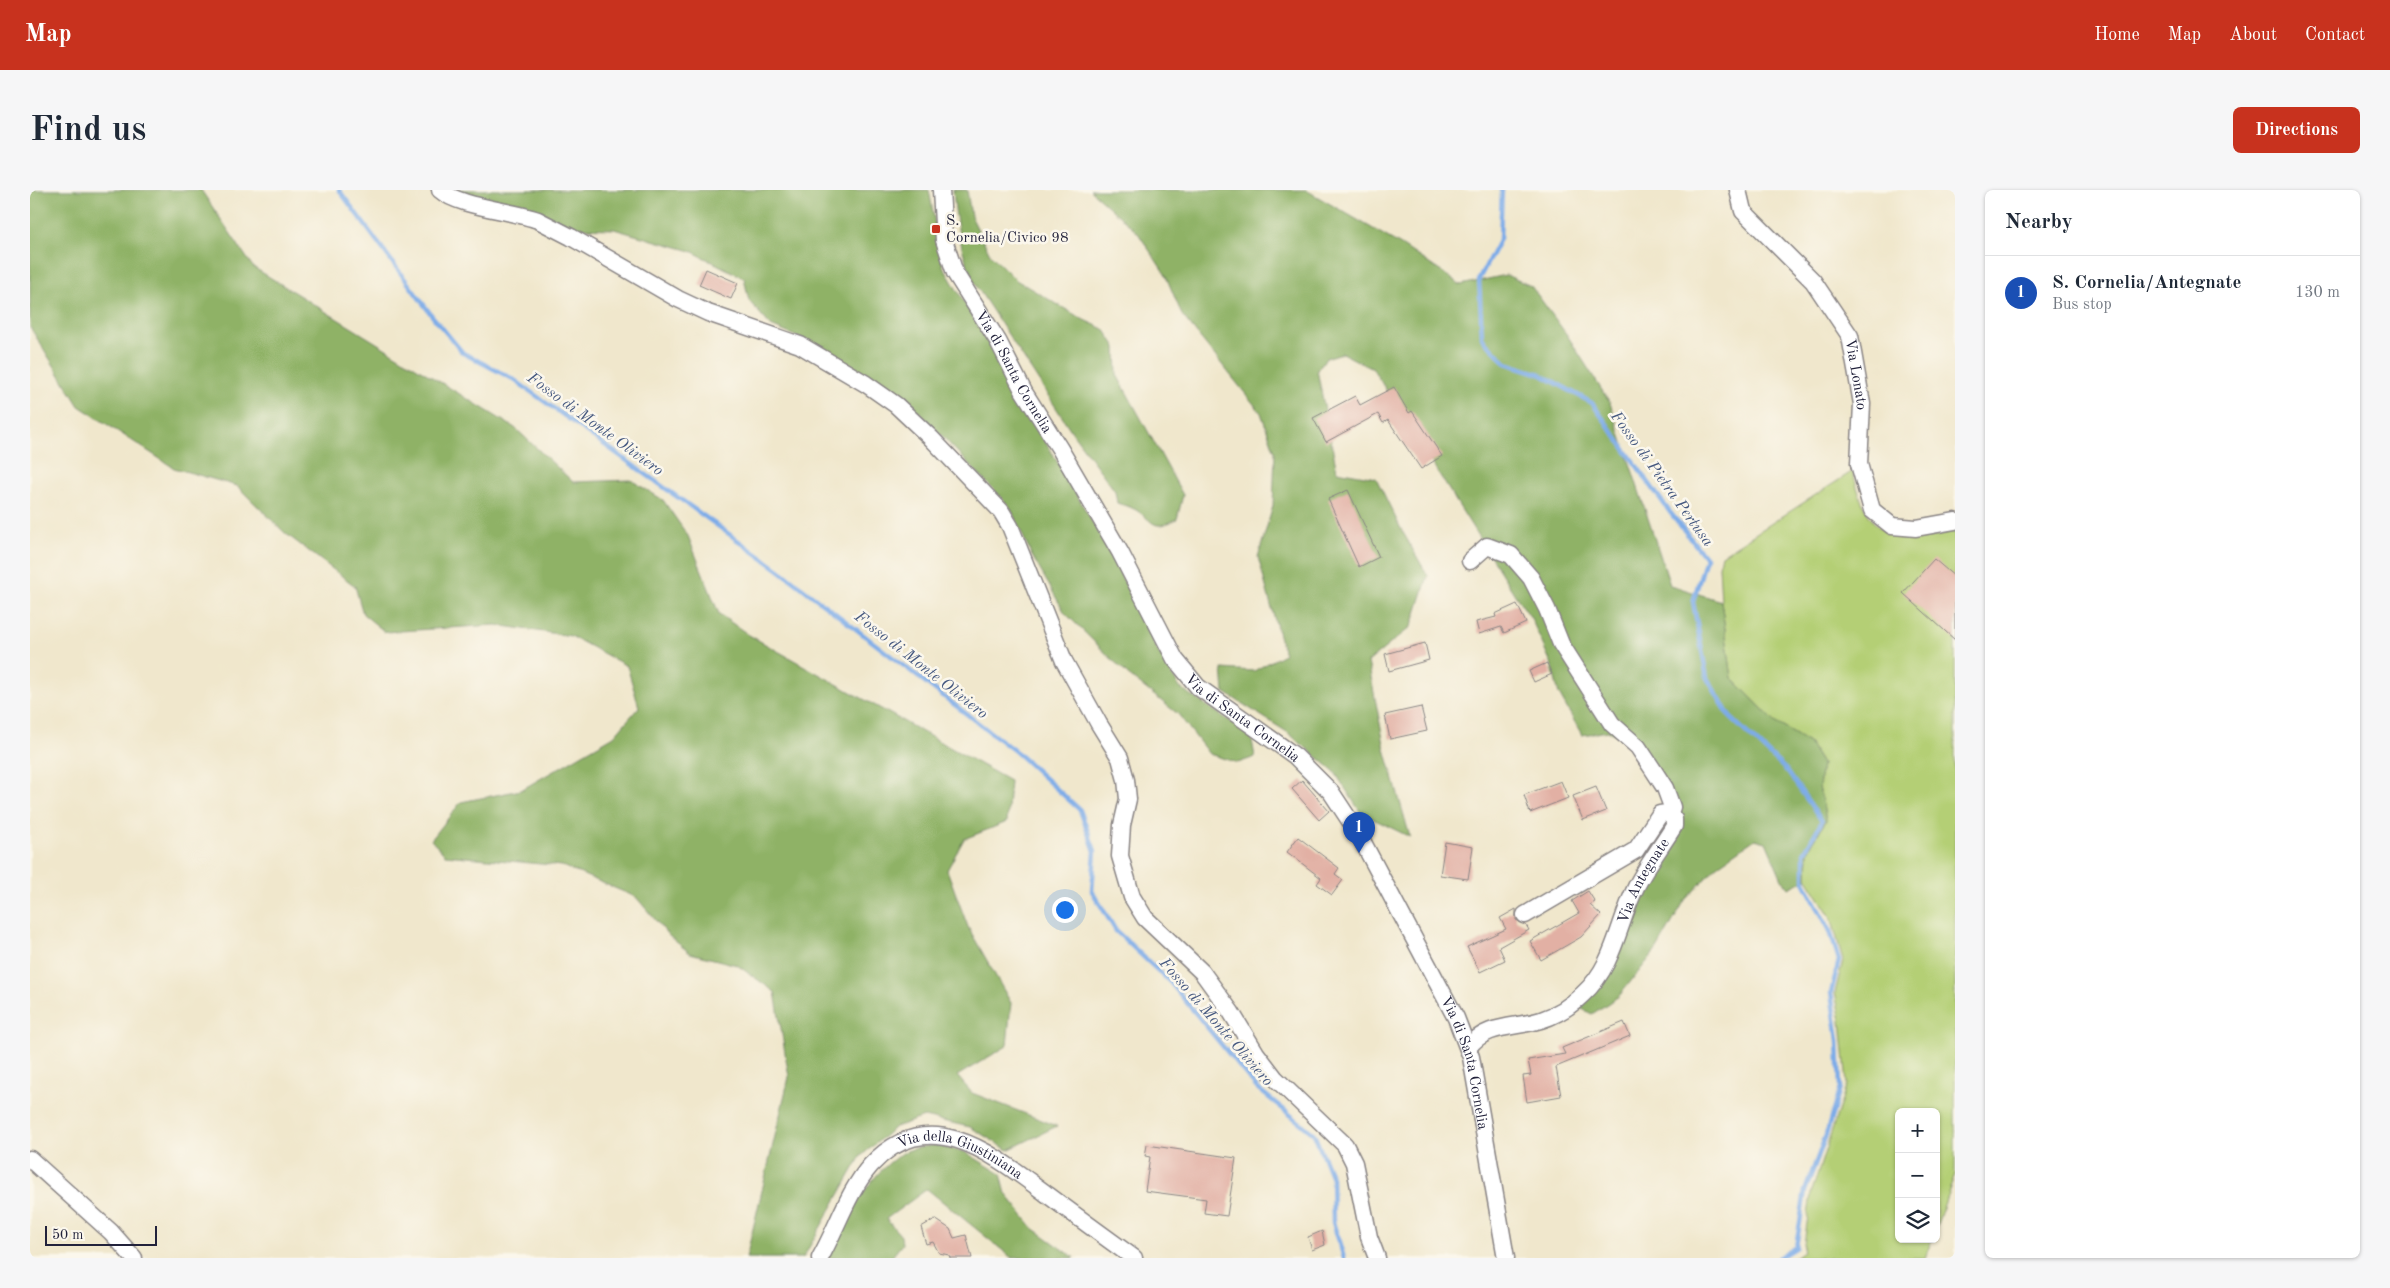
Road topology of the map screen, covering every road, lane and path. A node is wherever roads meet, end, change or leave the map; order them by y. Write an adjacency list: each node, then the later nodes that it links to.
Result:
1 (440, 190): 13 (street)
2 (941, 190): 8 (street, Via di Santa Cornelia)
3 (1738, 190): 4 (street, Via Lonato)
4 (1955, 521)
5 (1470, 561): 6 (street)
6 (1669, 814): 7 (street, Via Antegnate); 8 (street, Via Antegnate)
7 (1525, 915)
8 (1469, 1047): 14 (street, Via di Santa Cornelia)
9 (30, 1159): 10 (street)
10 (134, 1258)
11 (820, 1258): 12 (street, Via della Giustiniana)
12 (1134, 1258)
13 (1377, 1258)
14 (1506, 1258)

